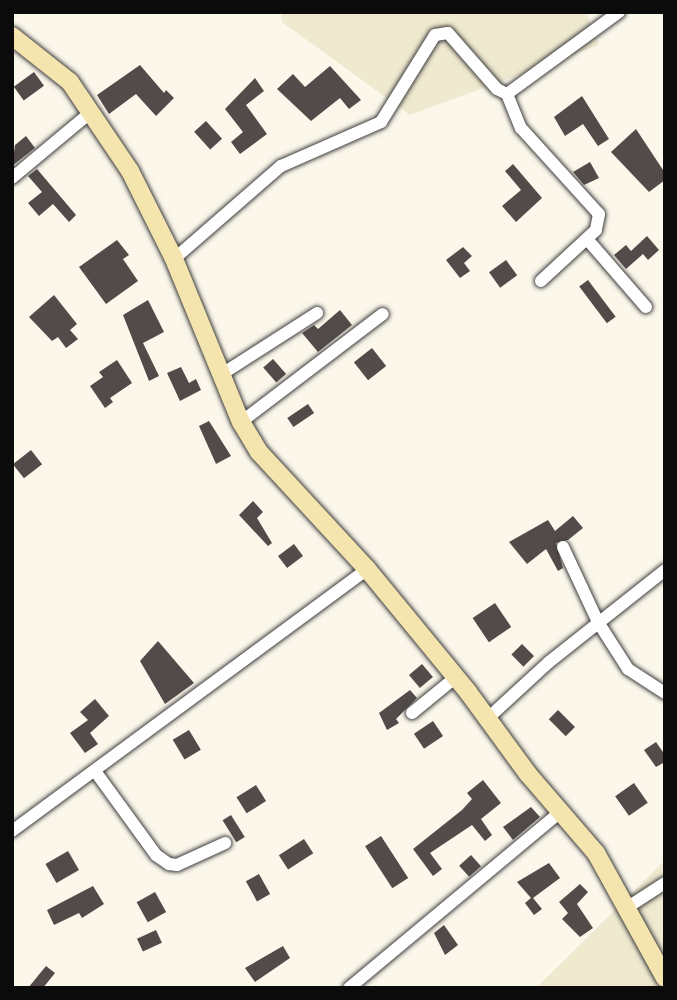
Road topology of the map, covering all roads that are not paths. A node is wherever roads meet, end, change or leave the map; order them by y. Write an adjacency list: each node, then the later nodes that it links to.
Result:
1 (619, 12): 3 (street)
2 (12, 36): 4 (main road)
3 (507, 94): 6 (street); 7 (street)
4 (92, 111): 5 (street); 7 (main road)
5 (12, 178)
6 (587, 239): 8 (street); 9 (street)
7 (174, 259): 12 (main road)
8 (541, 281)
9 (646, 307)
10 (317, 313): 12 (street)
11 (383, 314): 13 (street)
12 (222, 374): 13 (main road)
13 (241, 422): 15 (main road)
14 (563, 547): 17 (street)
15 (367, 569): 18 (main road); 22 (street)
16 (665, 570): 17 (street)
17 (598, 622): 19 (street); 21 (street)
18 (456, 677): 20 (street); 21 (main road)
19 (665, 693)
20 (412, 713)
21 (487, 719): 23 (main road)
22 (95, 771): 24 (street); 25 (street)
23 (560, 812): 27 (main road); 29 (street)
24 (12, 831)
25 (225, 843)
26 (665, 883): 27 (street)
27 (628, 907): 28 (main road)
28 (665, 978)
29 (349, 988)

